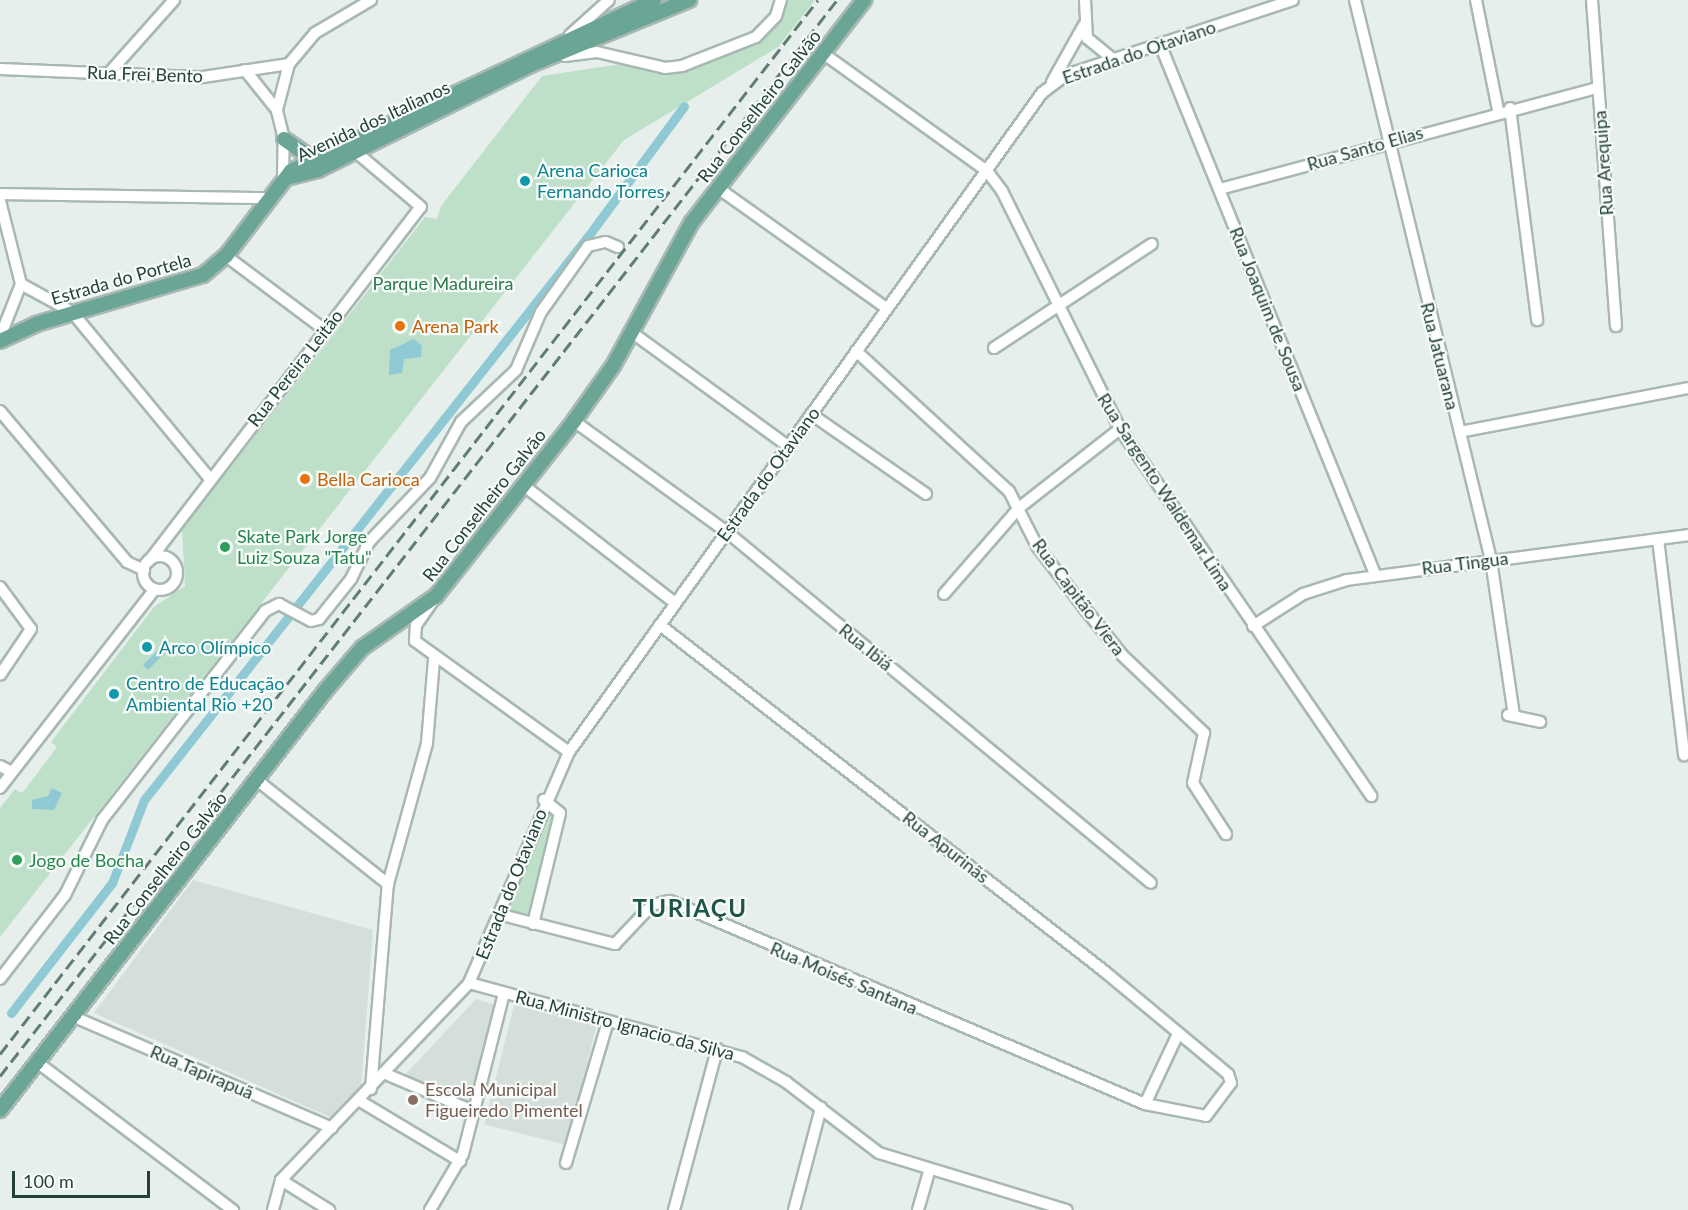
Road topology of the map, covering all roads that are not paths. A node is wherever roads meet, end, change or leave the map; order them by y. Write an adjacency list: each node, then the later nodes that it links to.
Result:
1 (174, 0): 17 (street)
2 (371, 0): 20 (street)
3 (609, 0): 15 (street)
4 (689, 0): 13 (main road, Avenida dos Italianos)
5 (781, 0): 21 (street)
6 (864, 0): 18 (main road, Rua Conselheiro Galvão)
7 (1085, 0): 14 (street)
8 (1293, 0): 12 (street, Estrada do Otaviano)
9 (1355, 0): 32 (street, Rua Jatuarana)
10 (1476, 0): 30 (street)
11 (1592, 0): 27 (street, Rua Arequipa)
12 (1278, 2): 16 (street, Estrada do Otaviano)
13 (648, 7): 15 (main road, Avenida dos Italianos); 21 (main road, Avenida dos Italianos)
14 (1084, 25): 19 (street); 26 (street)
15 (565, 39): 34 (main road, Avenida dos Italianos)
16 (1160, 44): 19 (street, Estrada do Otaviano); 38 (street, Rua Joaquim de Sousa)
17 (124, 51): 24 (street); 25 (street)
18 (824, 54): 35 (street); 37 (main road, Rua Conselheiro Galvão)
19 (1113, 58): 26 (street, Estrada do Otaviano)
20 (289, 64): 23 (street, Rua Frei Bento); 29 (street)
21 (530, 65): 33 (main road, Avenida dos Italianos)
22 (0, 69): 24 (street, Rua Frei Bento)
23 (245, 70): 25 (street, Rua Frei Bento); 29 (street)
24 (109, 73): 25 (street, Rua Frei Bento)
25 (137, 75)
26 (1052, 82): 35 (street, Estrada do Otaviano)
27 (1598, 88): 28 (street, Rua Santo Elias); 50 (street, Rua Arequipa)
28 (1510, 108): 30 (street, Rua Santo Elias); 49 (street)
29 (277, 110): 31 (street)
30 (1498, 111): 32 (street, Rua Santo Elias)
31 (284, 139): 34 (main road); 36 (street)
32 (1388, 141): 38 (street, Rua Santo Elias); 61 (street, Rua Jatuarana)
33 (356, 152): 36 (main road, Avenida dos Italianos); 51 (street, Rua Pereira Leitão)
34 (314, 159): 36 (main road, Avenida dos Italianos)
35 (987, 171): 46 (street, Rua Sargento Waldemar Lima); 47 (street, Estrada do Otaviano)
36 (283, 178): 40 (main road, Estrada do Portela)
37 (718, 188): 47 (street); 52 (main road, Rua Conselheiro Galvão)
38 (1220, 189): 74 (street, Rua Joaquim de Sousa)
39 (0, 194): 40 (street)
40 (266, 198): 44 (main road, Estrada do Portela)
41 (0, 201): 45 (street)
42 (1152, 244): 46 (street)
43 (618, 246): 98 (street)
44 (226, 256): 48 (main road, Estrada do Portela); 51 (street)
45 (21, 284): 48 (street); 53 (street)
46 (1058, 303): 54 (street); 60 (street, Rua Sargento Waldemar Lima)
47 (886, 309): 55 (street, Estrada do Otaviano)
48 (72, 312): 53 (main road, Estrada do Portela); 63 (street)
49 (1537, 320)
50 (1616, 326)
51 (324, 330): 63 (street, Rua Pereira Leitão)
52 (630, 331): 59 (main road, Rua Conselheiro Galvão); 62 (street)
53 (0, 339)
54 (994, 348)
55 (856, 351): 58 (street, Estrada do Otaviano); 66 (street, Rua Capitão Viera)
56 (1688, 388): 61 (street)
57 (0, 411): 73 (street)
58 (811, 414): 62 (street, Estrada do Otaviano); 65 (street)
59 (574, 421): 64 (main road, Rua Conselheiro Galvão); 68 (street, Rua Ibiá)
60 (1120, 429): 66 (street); 81 (street, Rua Sargento Waldemar Lima)
61 (1460, 432): 72 (street, Rua Jatuarana)
62 (789, 447): 68 (street, Estrada do Otaviano)
63 (210, 478): 67 (street, Rua Pereira Leitão)
64 (523, 485): 78 (main road, Rua Conselheiro Galvão); 79 (street)
65 (926, 494)
66 (1020, 507): 77 (street); 93 (street, Rua Capitão Viera)
67 (170, 530): 71 (street); 73 (street, Rua Pereira Leitão)
68 (727, 532): 79 (street, Estrada do Otaviano); 94 (street, Rua Ibiá)
69 (1688, 535): 70 (street, Rua Tingua)
70 (1658, 538): 72 (street, Rua Tingua); 85 (street)
71 (168, 559): 73 (street); 76 (street)
72 (1491, 560): 74 (street, Rua Tingua); 84 (street, Rua Jatuarana)
73 (146, 566): 76 (street)
74 (1375, 574): 81 (street, Rua Tingua)
75 (0, 586): 83 (street)
76 (155, 589): 88 (street)
77 (944, 594)
78 (436, 596): 82 (street); 89 (main road, Rua Conselheiro Galvão)
79 (675, 603): 80 (street, Estrada do Otaviano)
80 (660, 625): 86 (street, Estrada do Otaviano); 103 (street, Rua Apurinãs)
81 (1253, 626): 91 (street, Rua Sargento Waldemar Lima)
82 (434, 659): 86 (street); 95 (street)
83 (0, 675)
84 (1540, 722)
85 (1683, 750)
86 (569, 752): 92 (street, Estrada do Otaviano)
87 (0, 766): 88 (street)
88 (12, 772): 90 (street)
89 (258, 781): 95 (street); 101 (main road, Rua Conselheiro Galvão)
90 (0, 788)
91 (1371, 796)
92 (544, 800): 96 (street, Estrada do Otaviano); 97 (street)
93 (1226, 834)
94 (1151, 883)
95 (388, 885): 107 (street)
96 (502, 915): 97 (street, Rua Moisés Santana); 99 (street, Estrada do Otaviano)
97 (533, 924): 109 (street, Rua Moisés Santana)
98 (0, 978)
99 (469, 983): 100 (street, Rua Ministro Ignacio da Silva); 106 (street, Estrada do Otaviano)
100 (504, 993): 102 (street, Rua Ministro Ignacio da Silva); 112 (street)
101 (72, 1016): 105 (main road, Rua Conselheiro Galvão); 114 (street, Rua Tapirapuã)
102 (608, 1022): 104 (street, Rua Ministro Ignacio da Silva); 116 (street)
103 (1178, 1034): 109 (street); 113 (street, Rua Apurinãs)
104 (717, 1049): 110 (street, Rua Ministro Ignacio da Silva); 123 (street)
105 (37, 1062): 111 (main road, Rua Conselheiro Galvão); 119 (street)
106 (386, 1074): 107 (street, Estrada do Otaviano); 112 (street)
107 (371, 1089): 108 (street, Estrada do Otaviano)
108 (360, 1101): 114 (street, Estrada do Otaviano); 115 (street)
109 (1145, 1104): 113 (street, Rua Moisés Santana)
110 (821, 1108): 117 (street, Rua Ministro Ignacio da Silva); 124 (street)
111 (0, 1110)
112 (473, 1111): 115 (street)
113 (1199, 1117)
114 (332, 1128): 118 (street, Estrada do Otaviano)
115 (460, 1161): 122 (street)
116 (566, 1163)
117 (929, 1172): 125 (street); 126 (street, Rua Ministro Ignacio da Silva)
118 (281, 1180): 120 (street); 121 (street)
119 (232, 1210)
120 (273, 1210)
121 (329, 1210)
122 (430, 1210)
123 (674, 1210)
124 (794, 1210)
125 (918, 1210)
126 (1067, 1210)

